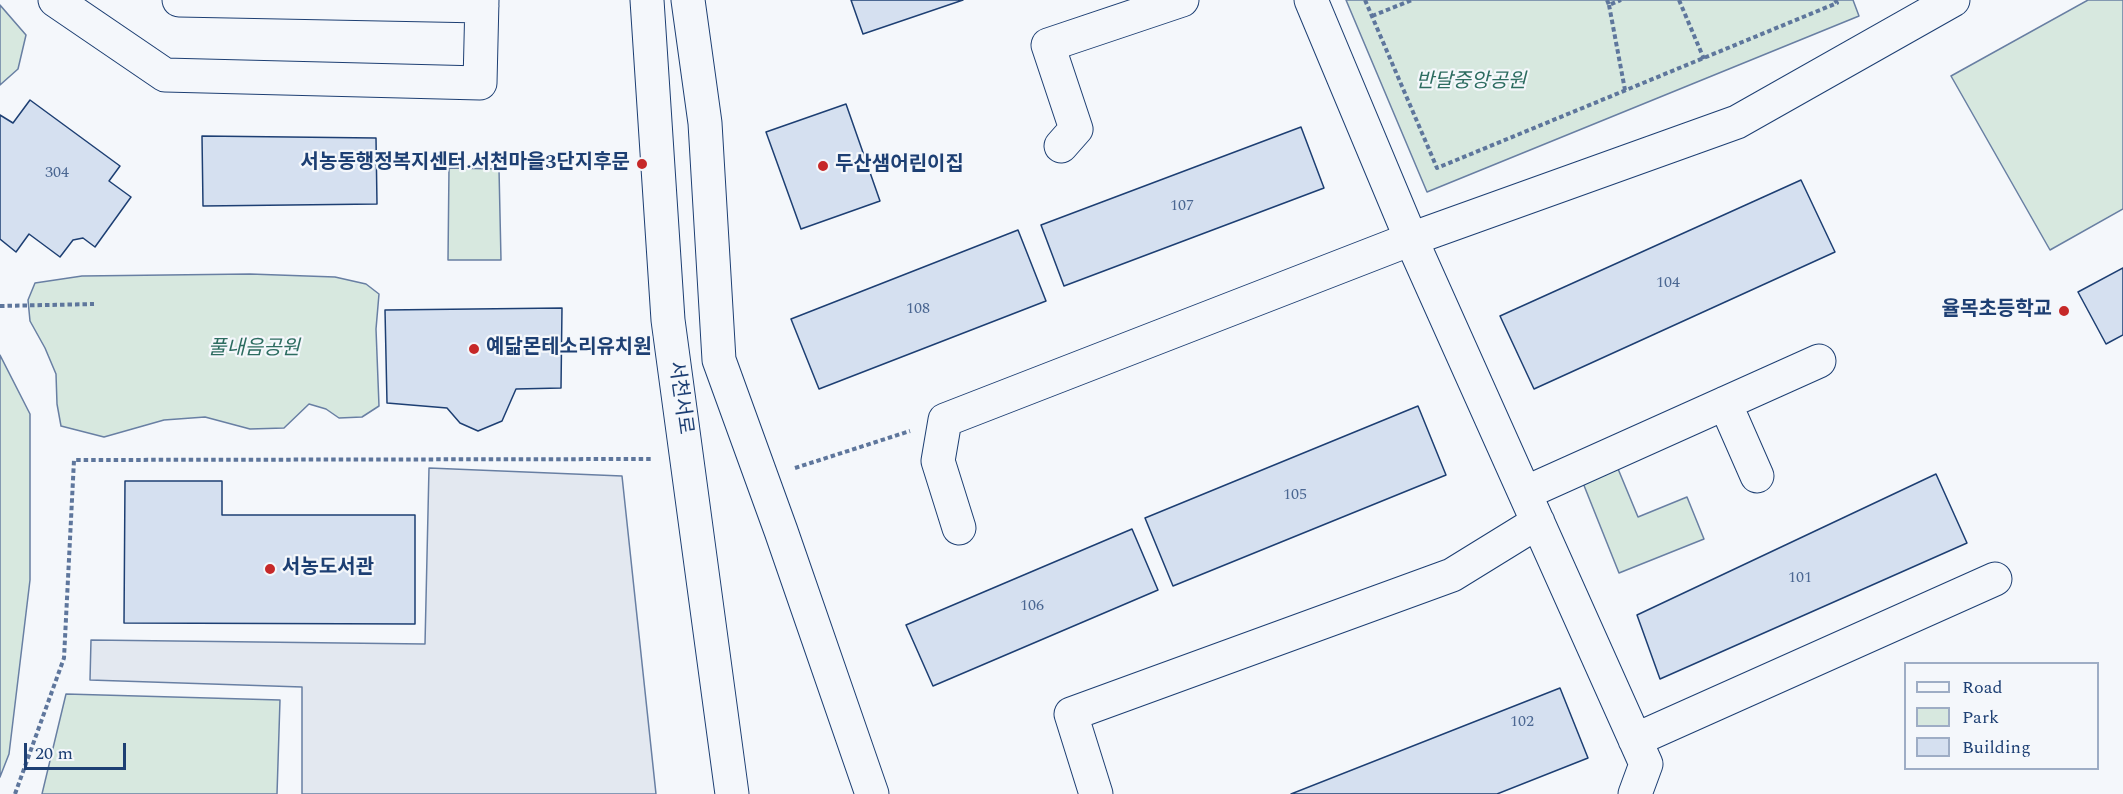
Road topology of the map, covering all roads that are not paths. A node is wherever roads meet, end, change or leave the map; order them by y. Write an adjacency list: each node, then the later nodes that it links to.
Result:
1 (55, 0): 8 (street)
2 (179, 0): 8 (street)
3 (647, 0): 19 (street, 서천서로)
4 (688, 0): 20 (street)
5 (1182, 0): 10 (street)
6 (1311, 0): 11 (street)
7 (1953, 0): 9 (street)
8 (482, 3)
9 (1903, 13): 11 (street)
10 (1061, 146)
11 (1412, 239): 15 (street); 16 (street)
12 (1820, 361): 13 (street)
13 (1725, 403): 14 (street); 15 (street)
14 (1757, 476)
15 (1531, 508): 18 (street); 21 (street)
16 (959, 528)
17 (1995, 579): 18 (street)
18 (1635, 740): 22 (street)
19 (732, 794)
20 (872, 794)
21 (1096, 794)
22 (1635, 794)

